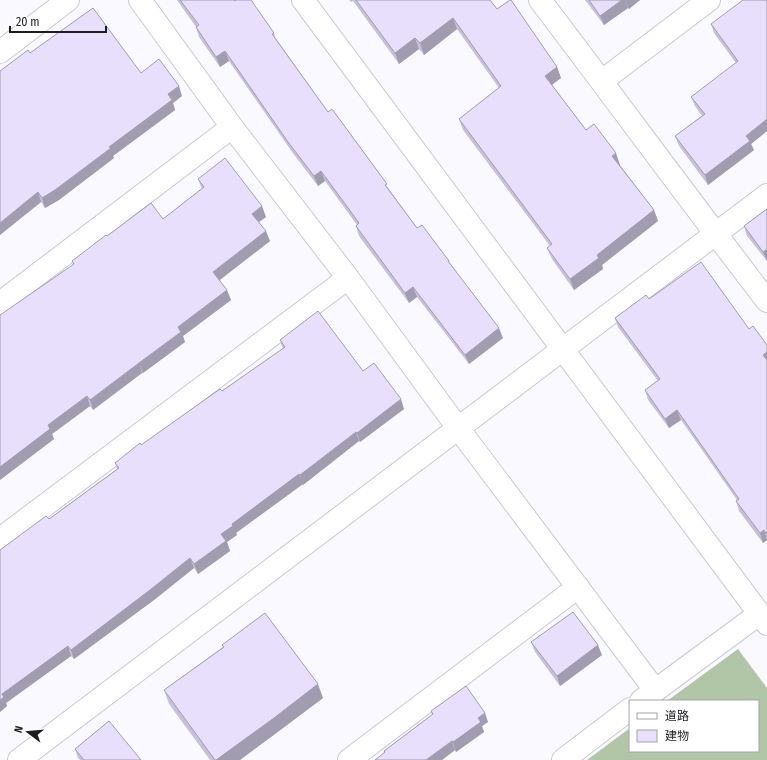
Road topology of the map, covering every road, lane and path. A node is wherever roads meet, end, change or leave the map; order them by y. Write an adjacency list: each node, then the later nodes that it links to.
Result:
1 (68, 0): 6 (street)
2 (140, 0): 8 (street)
3 (303, 0): 14 (street)
4 (540, 0): 7 (street)
5 (709, 0): 7 (street)
6 (0, 52)
7 (602, 81): 10 (street)
8 (232, 127): 11 (street); 13 (street)
9 (767, 195): 10 (street)
10 (716, 234): 12 (street); 14 (street)
11 (348, 278): 15 (street); 16 (street)
12 (767, 301)
13 (0, 303)
14 (563, 349): 15 (street); 18 (street)
15 (458, 428): 17 (street); 21 (street)
16 (0, 539)
17 (578, 587): 19 (street); 22 (street)
18 (763, 619): 19 (street)
19 (648, 696)
20 (629, 710): 23 (street)
21 (19, 760)
22 (349, 760)
23 (563, 760)

